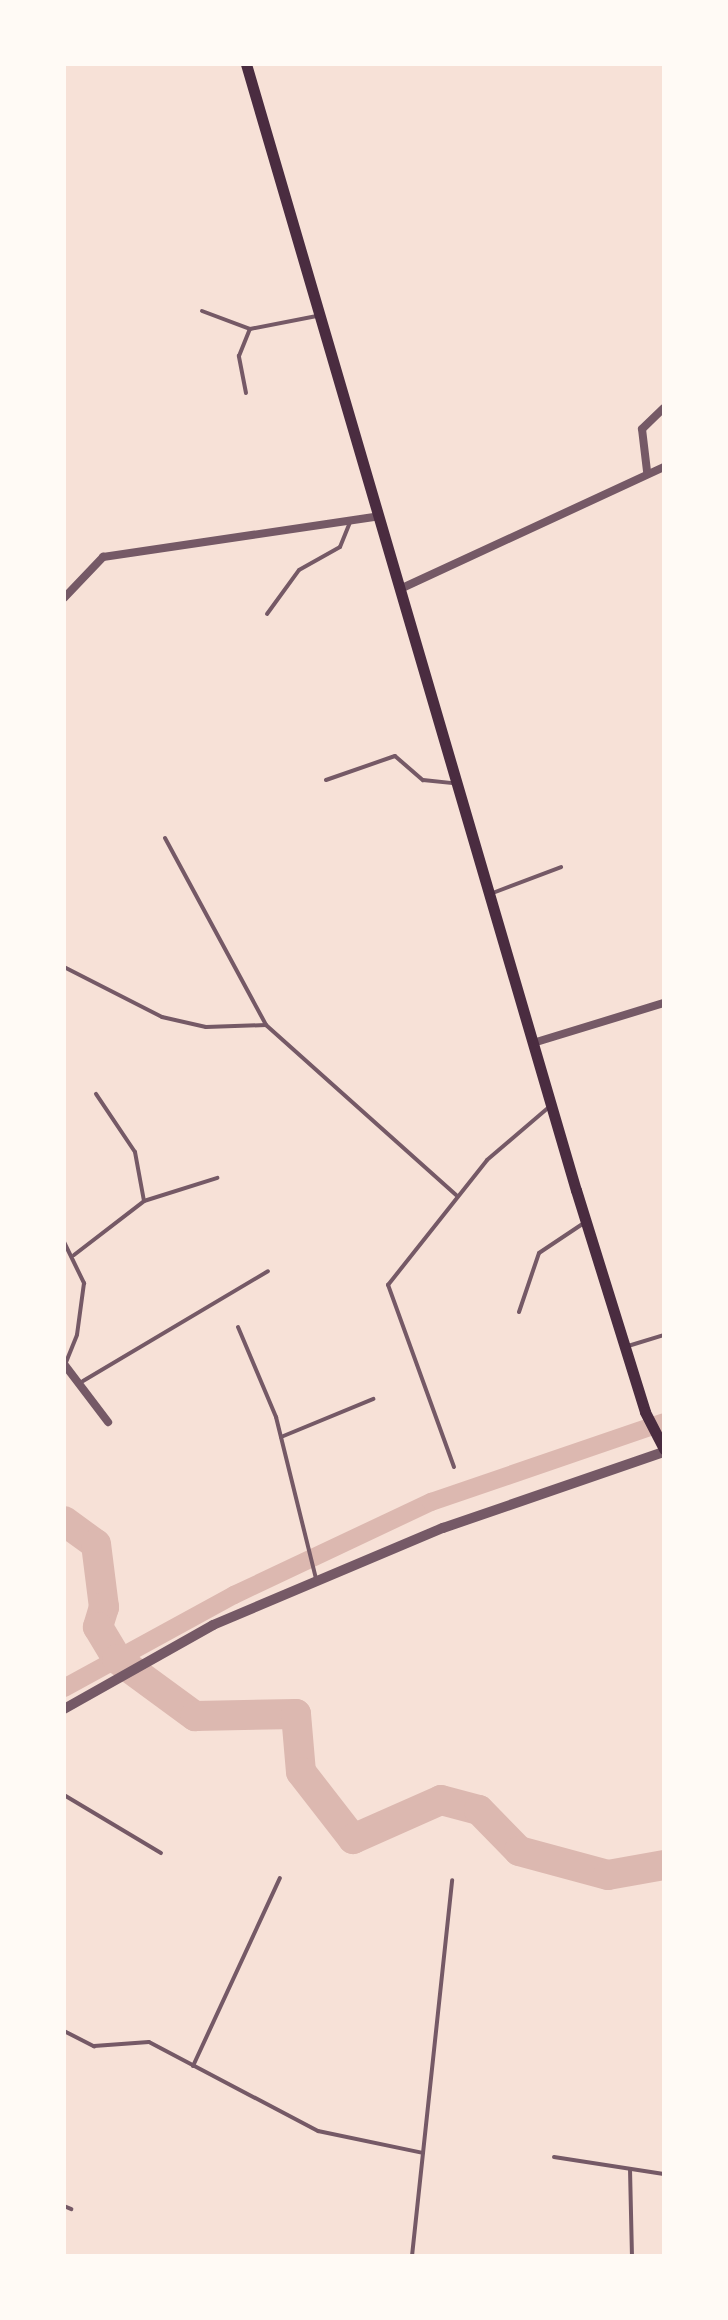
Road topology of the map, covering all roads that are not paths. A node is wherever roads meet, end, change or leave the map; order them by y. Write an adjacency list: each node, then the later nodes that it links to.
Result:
1 (246, 64): 3 (main road)
2 (202, 311): 4 (lane)
3 (319, 315): 4 (lane); 9 (main road)
4 (250, 329): 5 (lane)
5 (246, 393)
6 (664, 408): 8 (street)
7 (664, 467): 8 (street)
8 (647, 471): 12 (street)
9 (379, 516): 10 (street); 12 (main road)
10 (351, 520): 11 (street); 14 (lane)
11 (68, 582): 13 (street)
12 (400, 589): 16 (main road)
13 (64, 598)
14 (267, 614)
15 (326, 780): 16 (lane)
16 (456, 783): 19 (main road)
17 (165, 838): 22 (lane)
18 (561, 867): 19 (lane)
19 (488, 894): 23 (main road)
20 (64, 967): 22 (lane)
21 (664, 1003): 23 (street)
22 (266, 1025): 27 (lane)
23 (533, 1043): 25 (main road)
24 (96, 1094): 28 (lane)
25 (551, 1106): 27 (lane); 29 (main road)
26 (217, 1178): 28 (lane)
27 (456, 1195): 43 (lane)
28 (144, 1201): 31 (lane)
29 (586, 1222): 33 (lane); 36 (main road)
30 (64, 1242): 31 (lane)
31 (74, 1255): 37 (lane)
32 (268, 1271): 38 (lane)
33 (519, 1312)
34 (238, 1327): 41 (lane)
35 (664, 1335): 36 (lane)
36 (626, 1347): 42 (main road)
37 (64, 1364): 38 (street)
38 (83, 1381): 40 (street)
39 (373, 1399): 41 (lane)
40 (108, 1422)
41 (281, 1437): 44 (lane)
42 (664, 1450): 44 (street)
43 (454, 1467)
44 (316, 1582): 45 (street)
45 (65, 1706)
46 (64, 1795): 47 (lane)
47 (161, 1853)
48 (280, 1878): 51 (lane)
49 (452, 1880): 52 (lane)
50 (64, 2031): 51 (lane)
51 (193, 2066): 52 (lane)
52 (423, 2153): 58 (lane)
53 (554, 2157): 54 (lane)
54 (630, 2169): 55 (lane); 59 (lane)
55 (664, 2174)
56 (64, 2206): 57 (lane)
57 (71, 2209)
58 (412, 2256)
59 (632, 2256)

